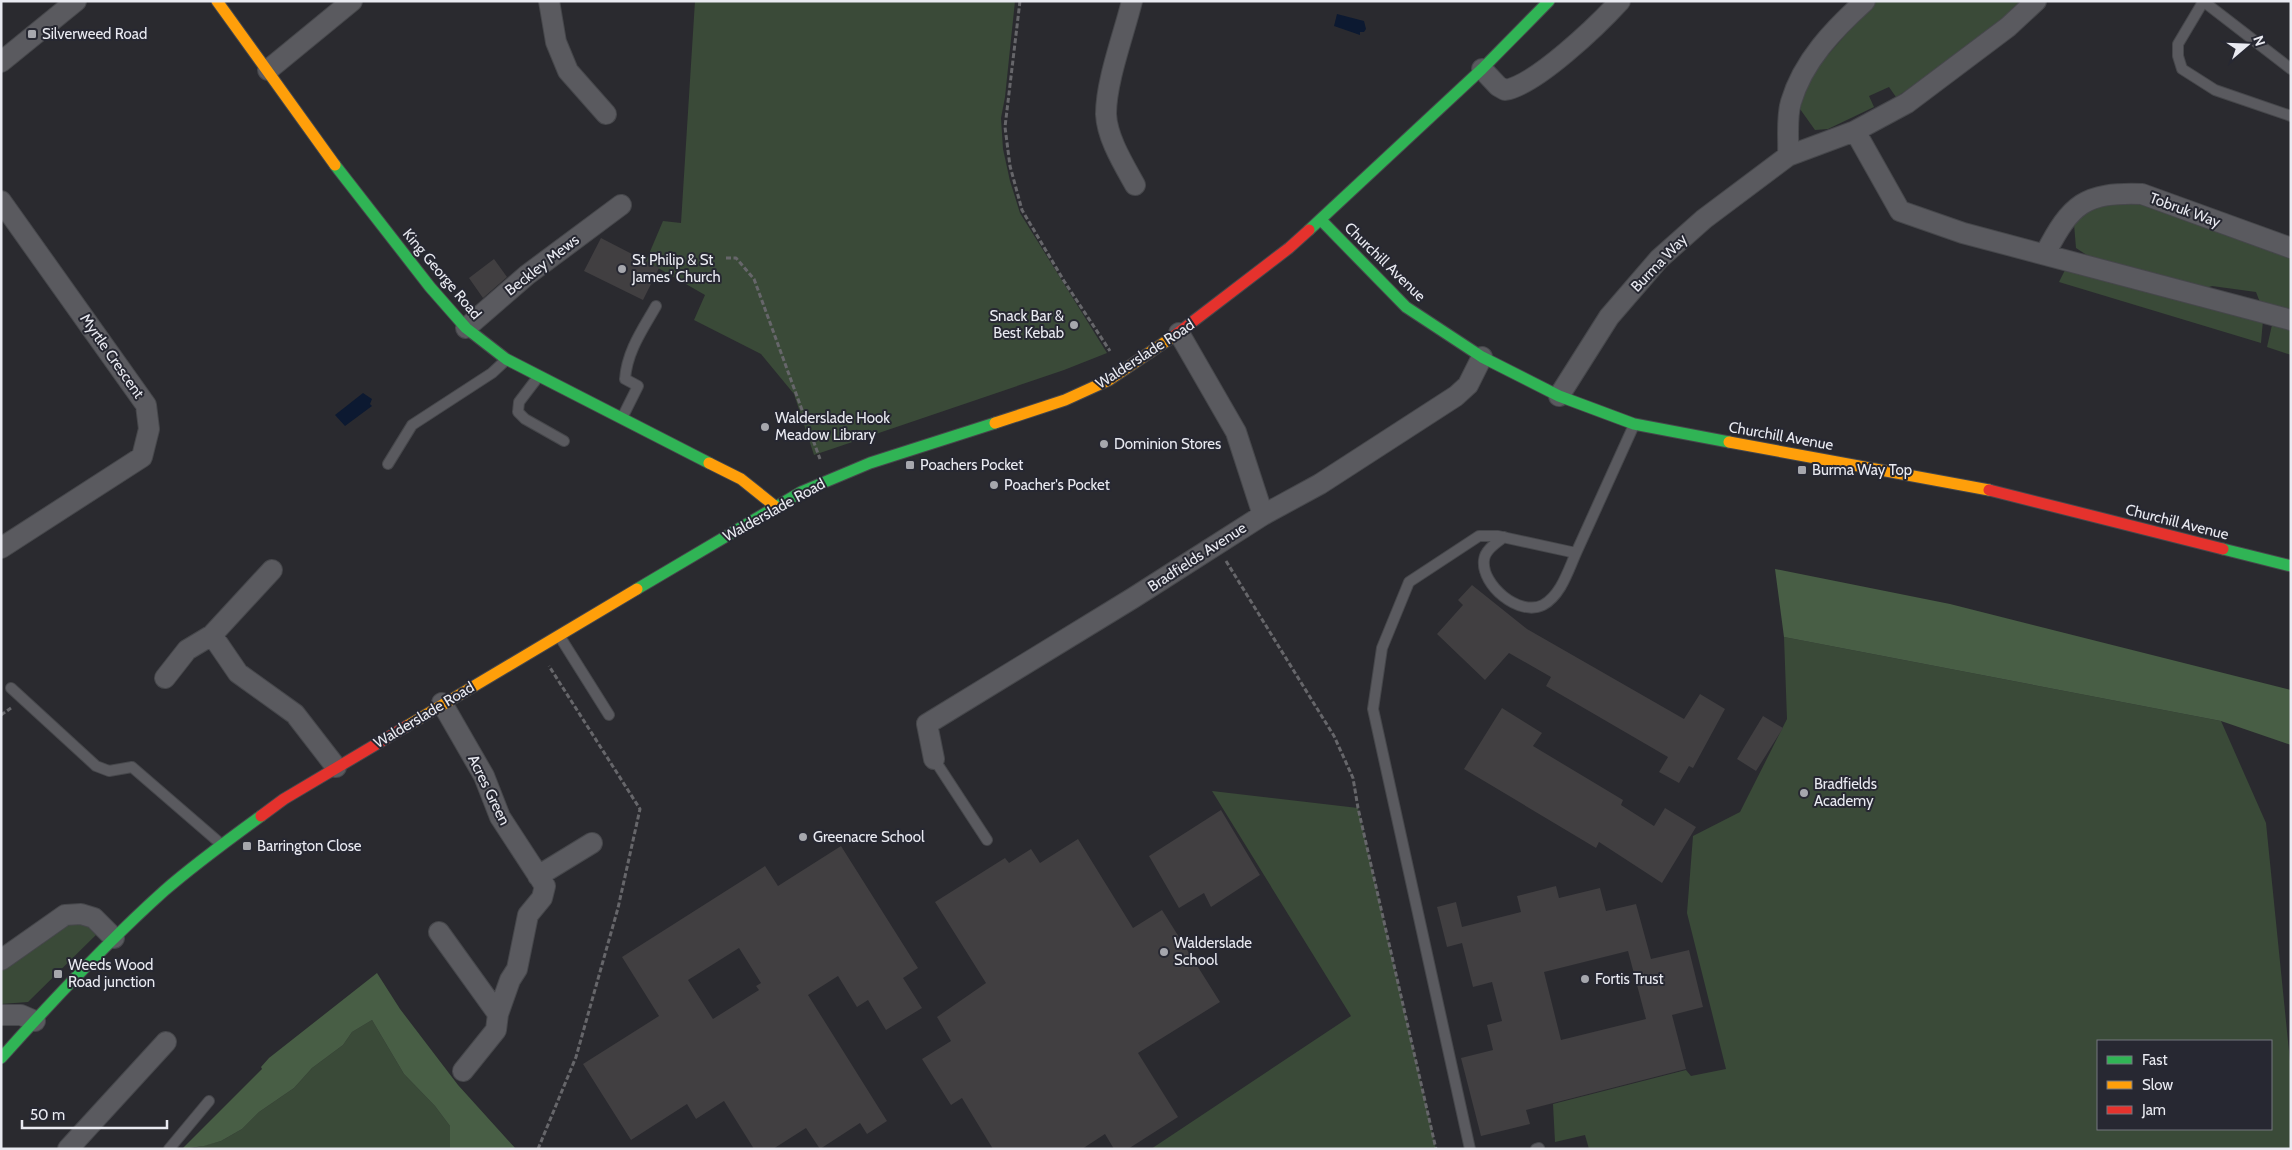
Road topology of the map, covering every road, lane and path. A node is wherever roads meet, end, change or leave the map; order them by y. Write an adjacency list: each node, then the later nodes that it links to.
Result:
1 (76, 1): 12 (street)
2 (217, 1): 14 (street, King George Road)
3 (352, 1): 14 (street)
4 (549, 1): 16 (street)
5 (1020, 1): 33 (path)
6 (1132, 1): 20 (street)
7 (1550, 1): 13 (street, Walderslade Road)
8 (1620, 1): 13 (street)
9 (1865, 1): 19 (street)
10 (2036, 1): 18 (street, Burma Way)
11 (2203, 2): 15 (lane); 17 (lane)
12 (1, 62)
13 (1482, 69): 23 (street, Walderslade Road)
14 (268, 70): 29 (street, King George Road)
15 (2291, 70)
16 (606, 114)
17 (2291, 116)
18 (1855, 131): 19 (street, Burma Way); 25 (street)
19 (1788, 156): 35 (street, Burma Way)
20 (1134, 185)
21 (1, 201): 45 (street, Myrtle Crescent)
22 (621, 205): 29 (street, Beckley Mews)
23 (1321, 220): 30 (street, Walderslade Road); 31 (street, Churchill Avenue)
24 (2291, 248): 25 (street, Tobruk Way)
25 (2044, 254): 28 (street)
26 (726, 258): 40 (path)
27 (656, 306): 36 (lane)
28 (2291, 320)
29 (466, 328): 32 (street, King George Road)
30 (1179, 333): 33 (street, Walderslade Road); 42 (street)
31 (1482, 357): 35 (street, Churchill Avenue); 42 (street, Bradfields Avenue)
32 (506, 359): 34 (street, King George Road); 39 (lane)
33 (1124, 370): 40 (street, Walderslade Road)
34 (539, 377): 36 (street, King George Road); 38 (lane)
35 (1559, 396): 37 (street, Churchill Avenue)
36 (622, 419): 41 (street, King George Road)
37 (1634, 424): 46 (lane); 47 (street, Churchill Avenue)
38 (564, 441)
39 (388, 464)
40 (828, 480): 41 (street, Walderslade Road)
41 (776, 507): 50 (street, Walderslade Road)
42 (1263, 515): 44 (street, Bradfields Avenue)
43 (1504, 536): 46 (lane); 46 (lane); 76 (lane)
44 (1216, 546): 56 (street, Bradfields Avenue); 75 (path)
45 (1, 548)
46 (1576, 553)
47 (2291, 566)
48 (272, 570): 49 (street)
49 (212, 635): 52 (street); 57 (street)
50 (560, 636): 51 (street, Walderslade Road); 55 (lane)
51 (538, 649): 54 (street, Walderslade Road); 74 (path)
52 (165, 678)
53 (11, 688): 60 (lane)
54 (442, 704): 57 (street, Walderslade Road); 61 (street, Acres Green)
55 (609, 715)
56 (934, 759): 58 (lane)
57 (336, 767): 60 (street, Walderslade Road)
58 (988, 840)
59 (592, 843): 61 (street)
60 (222, 844): 63 (street, Walderslade Road)
61 (538, 876): 65 (street, Acres Green)
62 (439, 932): 65 (street)
63 (114, 938): 64 (street); 67 (street, Walderslade Road)
64 (1, 960)
65 (498, 1014): 70 (street, Acres Green)
66 (1, 1015): 67 (street)
67 (35, 1021): 69 (street, Walderslade Road)
68 (166, 1042): 72 (street)
69 (1, 1058)
70 (463, 1070)
71 (209, 1101): 73 (lane)
72 (68, 1149)
73 (169, 1149)
74 (538, 1149)
75 (1436, 1149)
76 (1470, 1149)

